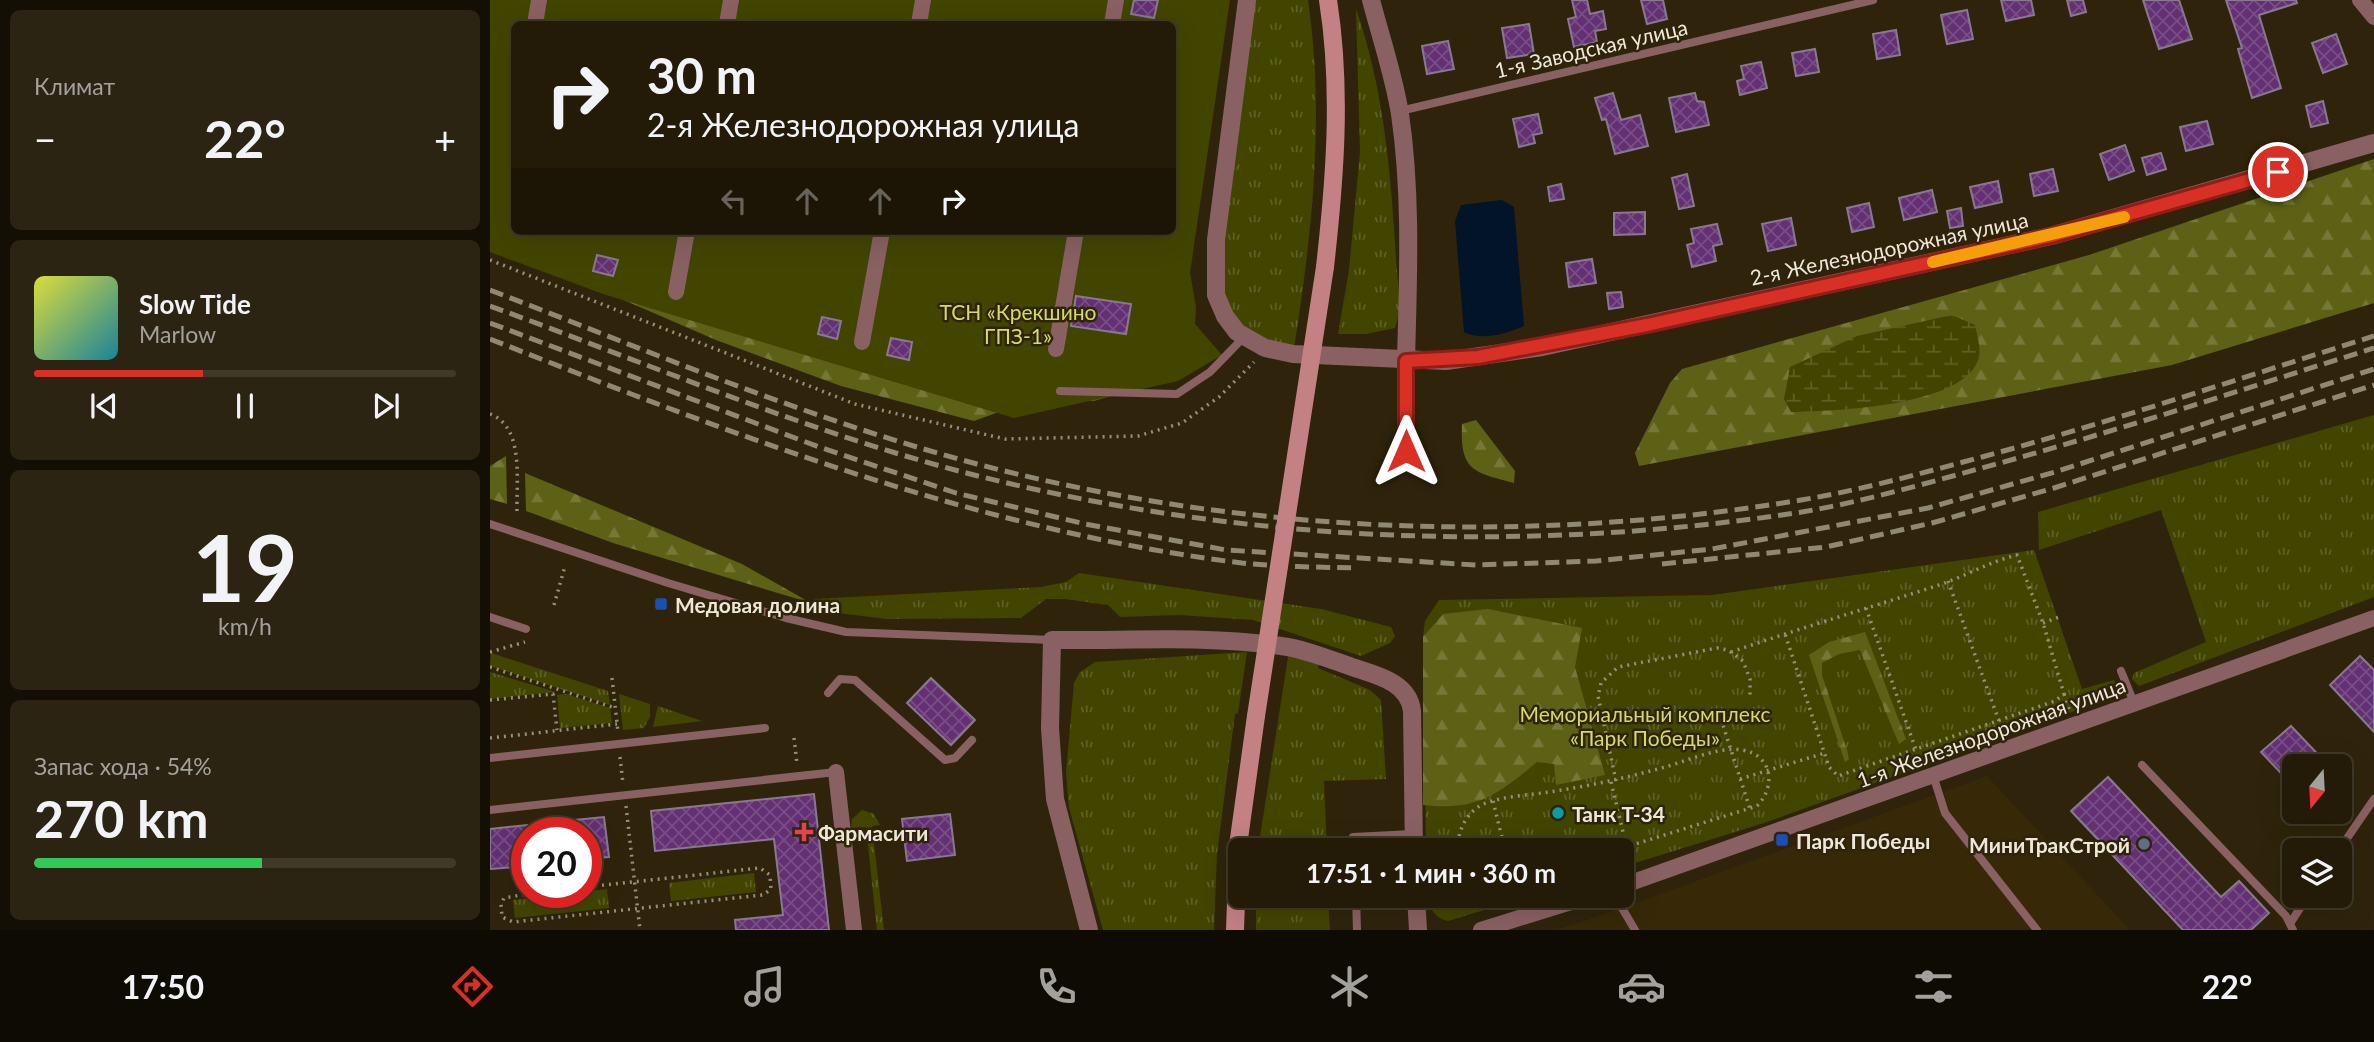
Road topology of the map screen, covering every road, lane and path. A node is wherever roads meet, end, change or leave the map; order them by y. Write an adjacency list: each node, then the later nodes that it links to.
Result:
1 (540, 0): 11 (street)
2 (731, 0): 12 (street)
3 (923, 0): 13 (street)
4 (1116, 0): 14 (street)
5 (1247, 0): 22 (street)
6 (1328, 0): 101 (main road, bridge)
7 (1371, 0): 15 (street)
8 (1873, 0): 15 (lane, 1-я Заводская улица)
9 (2360, 0): 10 (street)
10 (2374, 17)
11 (536, 21)
12 (728, 21)
13 (920, 21)
14 (1112, 21)
15 (1400, 111): 25 (street)
16 (2374, 143): 25 (street, 2-я Железнодорожная улица)
17 (686, 235): 21 (street)
18 (881, 235): 23 (street)
19 (1075, 235): 24 (street)
20 (490, 260): 26 (path)
21 (676, 292)
22 (1244, 337): 25 (street, 2-я Железнодорожная улица); 27 (lane)
23 (862, 342)
24 (1056, 349)
25 (1406, 361): 29 (lane)
26 (1254, 362)
27 (1060, 391)
28 (490, 414): 30 (path)
29 (1406, 451)
30 (517, 513)
31 (490, 524): 42 (lane)
32 (565, 566): 34 (path)
33 (1948, 581): 35 (path); 39 (path); 57 (path)
34 (554, 605)
35 (1866, 608): 41 (path); 66 (path)
36 (2062, 616): 39 (path)
37 (490, 617): 40 (lane)
38 (2374, 618): 54 (street, 1-я Железнодорожная улица)
39 (2043, 623): 57 (path)
40 (526, 629)
41 (1785, 634): 45 (path); 67 (path)
42 (1052, 640): 81 (street); 100 (street)
43 (525, 642): 44 (path)
44 (490, 652)
45 (1731, 652): 52 (path); 75 (path)
46 (490, 667): 49 (path)
47 (2121, 671): 54 (lane)
48 (612, 678): 55 (path)
49 (566, 692): 51 (path); 55 (path)
50 (828, 693): 63 (lane)
51 (553, 694): 53 (path); 60 (path)
52 (1750, 696)
53 (490, 700)
54 (2134, 703): 72 (street, 1-я Железнодорожная улица)
55 (615, 708): 58 (path)
56 (1721, 719): 65 (path)
57 (1999, 721): 66 (path)
58 (617, 724): 60 (path); 64 (path)
59 (765, 728): 64 (lane)
60 (557, 730): 61 (path)
61 (490, 738)
62 (794, 738): 73 (path)
63 (972, 740)
64 (619, 744): 68 (lane); 76 (path)
65 (1730, 750): 70 (path); 74 (path); 75 (path)
66 (1916, 750): 67 (path)
67 (1825, 753): 70 (path)
68 (490, 758)
69 (2142, 765): 97 (lane)
70 (1769, 770): 74 (path); 79 (path)
71 (836, 772): 73 (lane); 99 (street)
72 (1933, 775): 87 (street, 1-я Железнодорожная улица); 106 (lane)
73 (799, 776): 76 (lane)
74 (1740, 779): 79 (path)
75 (1613, 781): 78 (path); 84 (path)
76 (625, 795): 80 (lane); 88 (path)
77 (2374, 799): 85 (lane)
78 (1493, 801): 82 (path); 83 (path)
79 (1749, 809): 86 (path)
80 (490, 810)
81 (1414, 838)
82 (1458, 838)
83 (1502, 838)
84 (1624, 838)
85 (2347, 838)
86 (1634, 845)
87 (1634, 881)
88 (634, 882): 89 (path); 96 (path); 96 (path)
89 (602, 885)
90 (511, 897): 96 (path)
91 (1356, 908): 102 (lane)
92 (1417, 908): 103 (street)
93 (1552, 908): 104 (street)
94 (1622, 908): 105 (lane)
95 (2302, 908): 97 (lane)
96 (637, 909): 98 (path)
97 (2292, 926)
98 (639, 930)
99 (854, 930)
100 (1088, 930)
101 (1235, 930)
102 (1357, 930)
103 (1418, 930)
104 (1481, 930)
105 (1635, 930)
106 (2037, 930)

